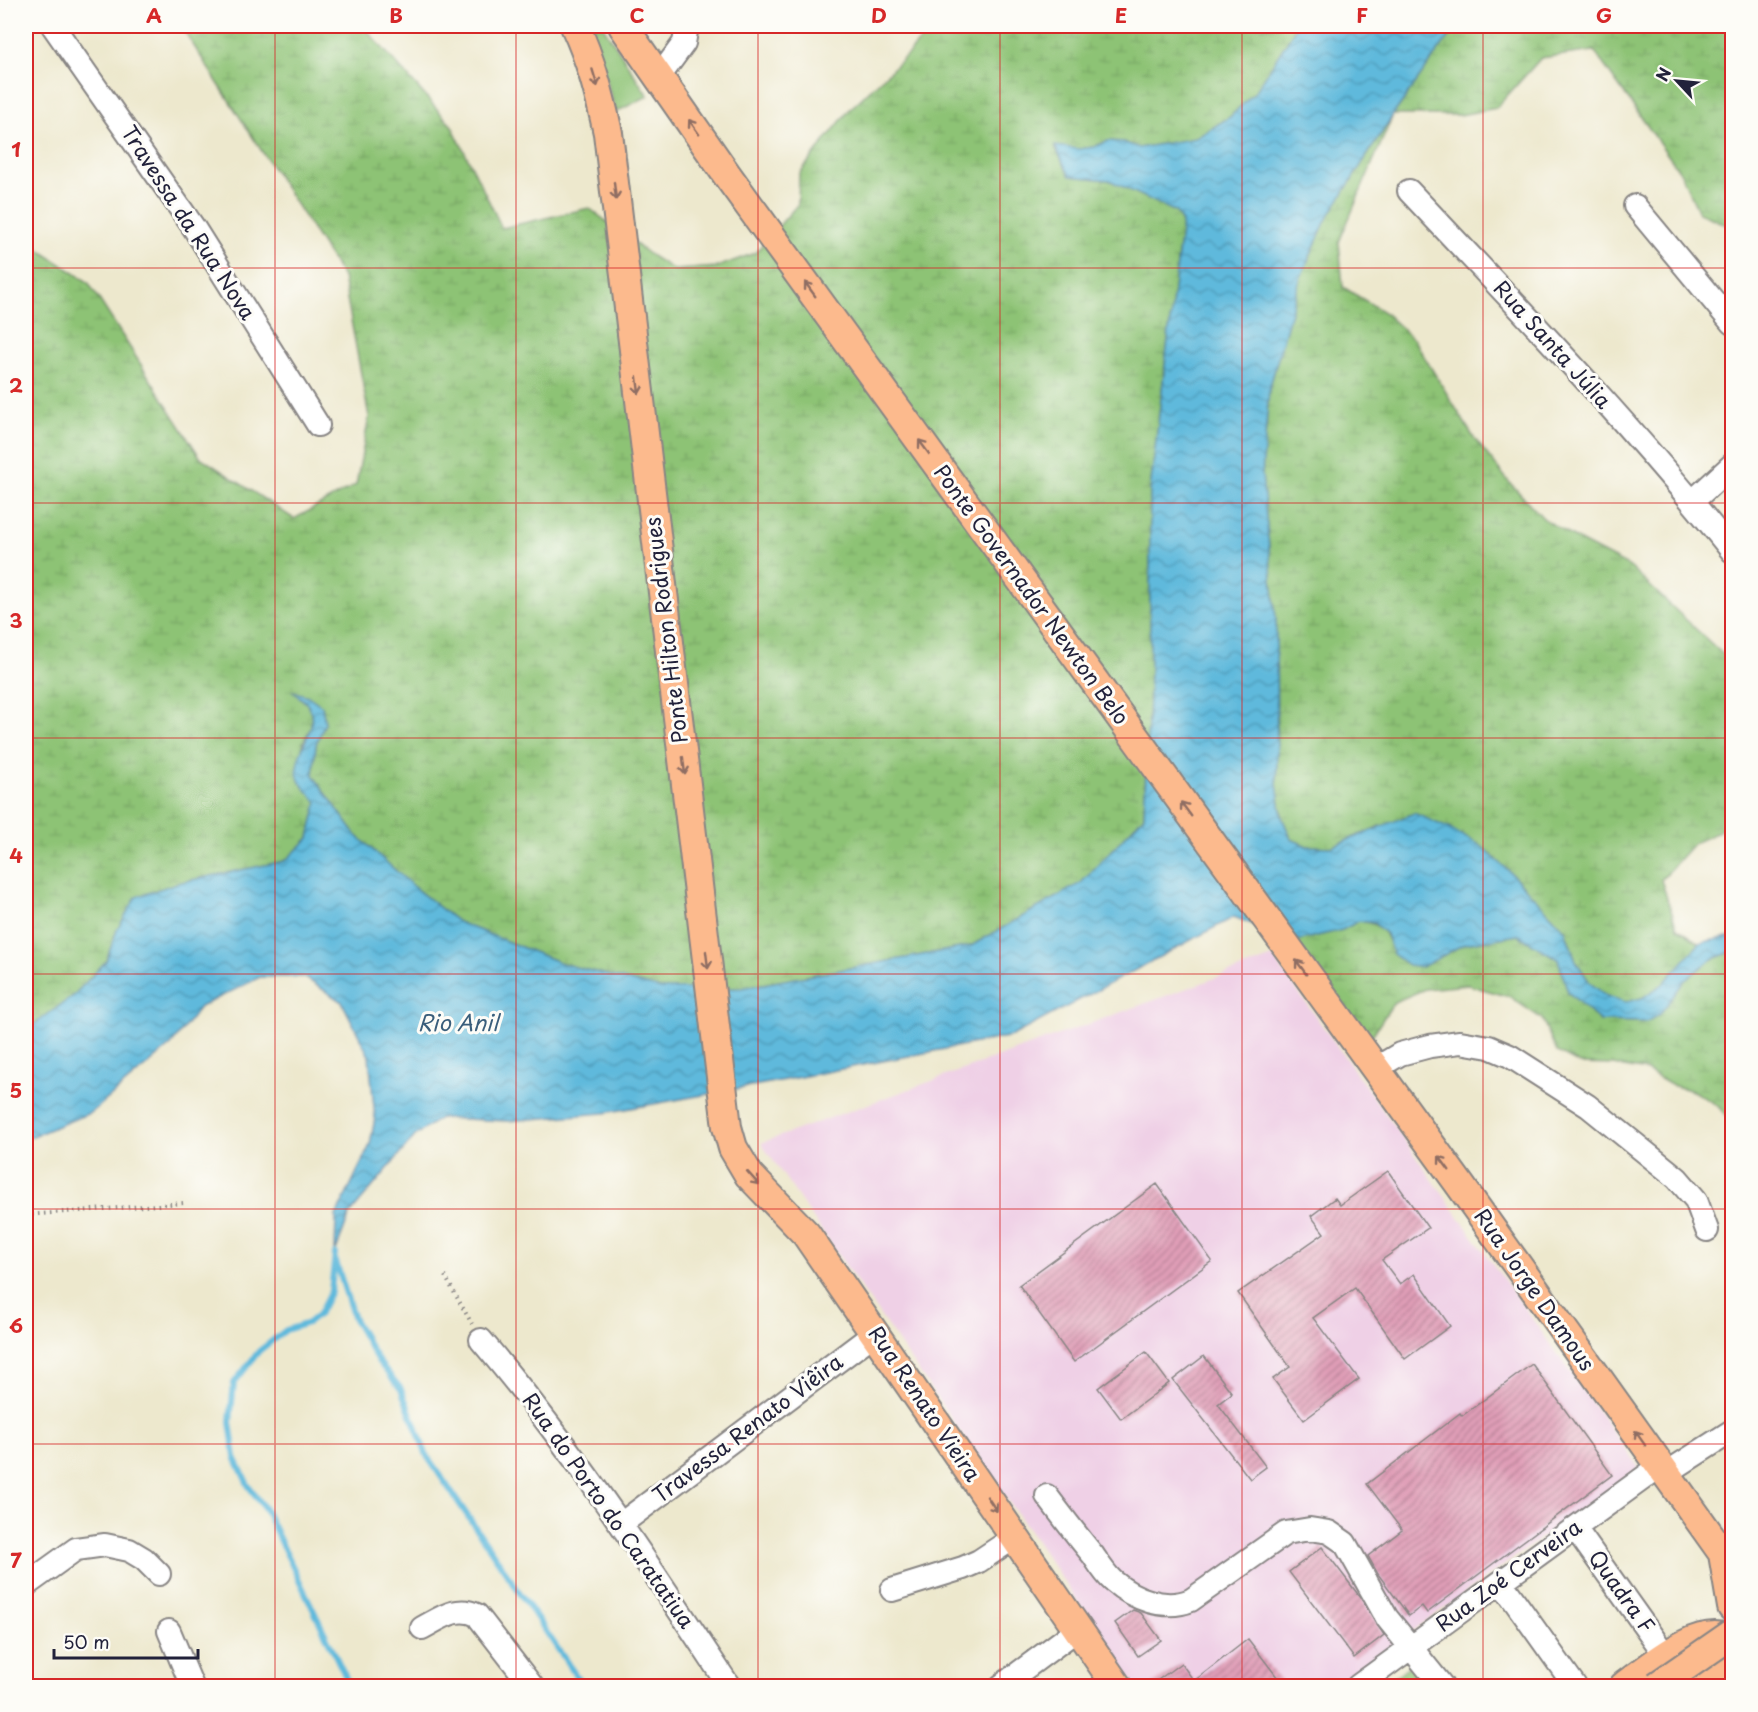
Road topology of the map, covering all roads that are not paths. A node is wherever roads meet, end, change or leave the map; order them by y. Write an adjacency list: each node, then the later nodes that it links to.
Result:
1 (53, 26): 10 (street, Travessa da Rua Nova)
2 (623, 26): 6 (main road, Ponte Governador Newton Belo)
3 (702, 26): 5 (street)
4 (572, 28): 16 (main road, Ponte Hilton Rodrigues, one-way to 16)
5 (686, 34): 6 (street)
6 (659, 77): 14 (main road, Ponte Governador Newton Belo, one-way to 6)
7 (1409, 191): 12 (street, Rua Santa Júlia)
8 (1635, 206): 9 (street)
9 (1732, 323)
10 (318, 425)
11 (1732, 465): 12 (street)
12 (1692, 501): 13 (street, Rua Santa Júlia)
13 (1732, 551)
14 (1335, 1014): 15 (main road, Rua Jorge Damous)
15 (1375, 1069): 17 (street); 21 (main road, Rua Jorge Damous, one-way to 15)
16 (727, 1126): 18 (main road, Rua Renato Vieira, one-way to 18)
17 (1707, 1230)
18 (875, 1333): 23 (street, Travessa Renato Viêira); 25 (main road, Rua Renato Vieira, one-way to 25)
19 (481, 1340): 23 (street, Rua do Porto do Caratatiua)
20 (1732, 1431): 21 (street, Rua Zoé Cerveira)
21 (1662, 1470): 24 (street, Rua Zoé Cerveira); 26 (main road, Rua Jorge Damous)
22 (1047, 1496): 37 (street)
23 (621, 1524): 44 (street, Rua do Porto do Caratatiua)
24 (1575, 1528): 28 (street, Rua Zoé Cerveira); 38 (street, Quadra F)
25 (1015, 1537): 30 (street); 33 (main road, Rua Renato Vieira)
26 (1729, 1554): 31 (main road)
27 (159, 1574): 29 (street)
28 (1501, 1582): 37 (street, Rua Zoé Cerveira); 48 (street)
29 (26, 1585)
30 (892, 1590)
31 (1732, 1607)
32 (422, 1628): 43 (street)
33 (1078, 1629): 45 (street); 46 (main road, Rua Renato Vieira)
34 (169, 1631): 42 (street)
35 (1732, 1634): 50 (main road, bridge)
36 (1732, 1641): 38 (main road)
37 (1412, 1647): 41 (street, Rua Zoé Cerveira); 47 (street)
38 (1666, 1656): 49 (main road)
39 (1732, 1664): 51 (main road)
40 (1732, 1679): 52 (main road)
41 (1363, 1685)
42 (192, 1686)
43 (532, 1686)
44 (729, 1686)
45 (1001, 1686)
46 (1118, 1686)
47 (1442, 1686)
48 (1575, 1686)
49 (1624, 1686)
50 (1658, 1686)
51 (1700, 1686)
52 (1728, 1686)

